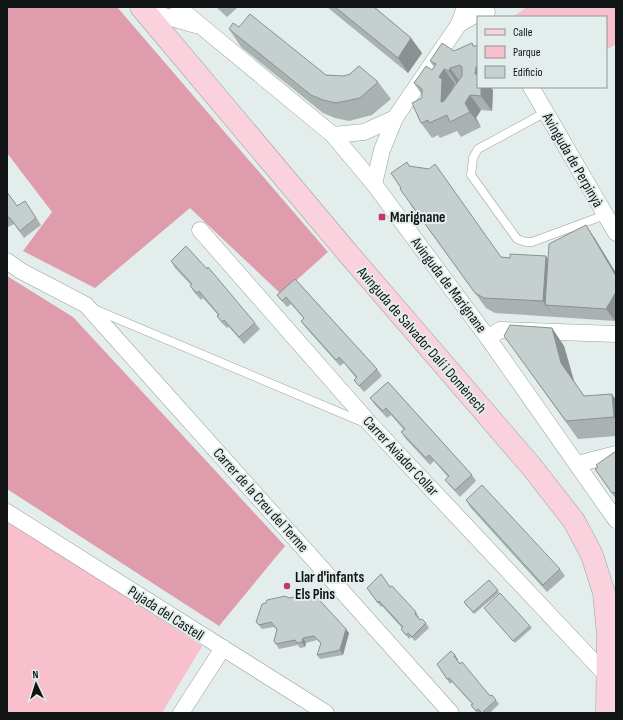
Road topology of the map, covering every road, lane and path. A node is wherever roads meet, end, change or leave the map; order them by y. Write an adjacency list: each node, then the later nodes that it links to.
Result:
1 (178, 7): 6 (street, Avinguda de Marignane)
2 (465, 7): 5 (street)
3 (142, 8): 6 (street, Avinguda de Marignane); 27 (main road, Avinguda de Salvador Dalí i Domènech)
4 (487, 12): 5 (street)
5 (459, 24): 9 (street)
6 (201, 27): 11 (street, Avinguda de Marignane)
7 (532, 88): 8 (street, Avinguda de Perpinyà)
8 (546, 112): 14 (street, Avinguda de Perpinyà); 14 (lane)
9 (395, 118): 10 (street); 13 (street)
10 (364, 132): 11 (street); 12 (street)
11 (333, 135): 12 (street, Avinguda de Marignane)
12 (356, 163): 13 (street, Avinguda de Marignane)
13 (374, 184): 20 (street, Avinguda de Marignane)
14 (605, 215): 16 (street, Avinguda de Perpinyà)
15 (200, 230): 21 (street, Carrer Aviador Collar)
16 (616, 232)
17 (7, 261): 18 (street)
18 (86, 305): 21 (lane); 30 (street, Carrer de la Creu del Terme)
19 (616, 334): 20 (street)
20 (488, 338): 23 (street, Avinguda de Marignane)
21 (372, 426): 27 (street, Carrer Aviador Collar)
22 (616, 454): 23 (street)
23 (577, 464): 25 (street, Avinguda de Marignane)
24 (7, 512): 26 (street, Pujada del Castell)
25 (616, 520)
26 (223, 648): 28 (street); 29 (street, Pujada del Castell)
27 (608, 677): 31 (main road, Avinguda de Salvador Dalí i Domènech)
28 (181, 713)
29 (326, 713)
30 (451, 713)
31 (607, 713)

